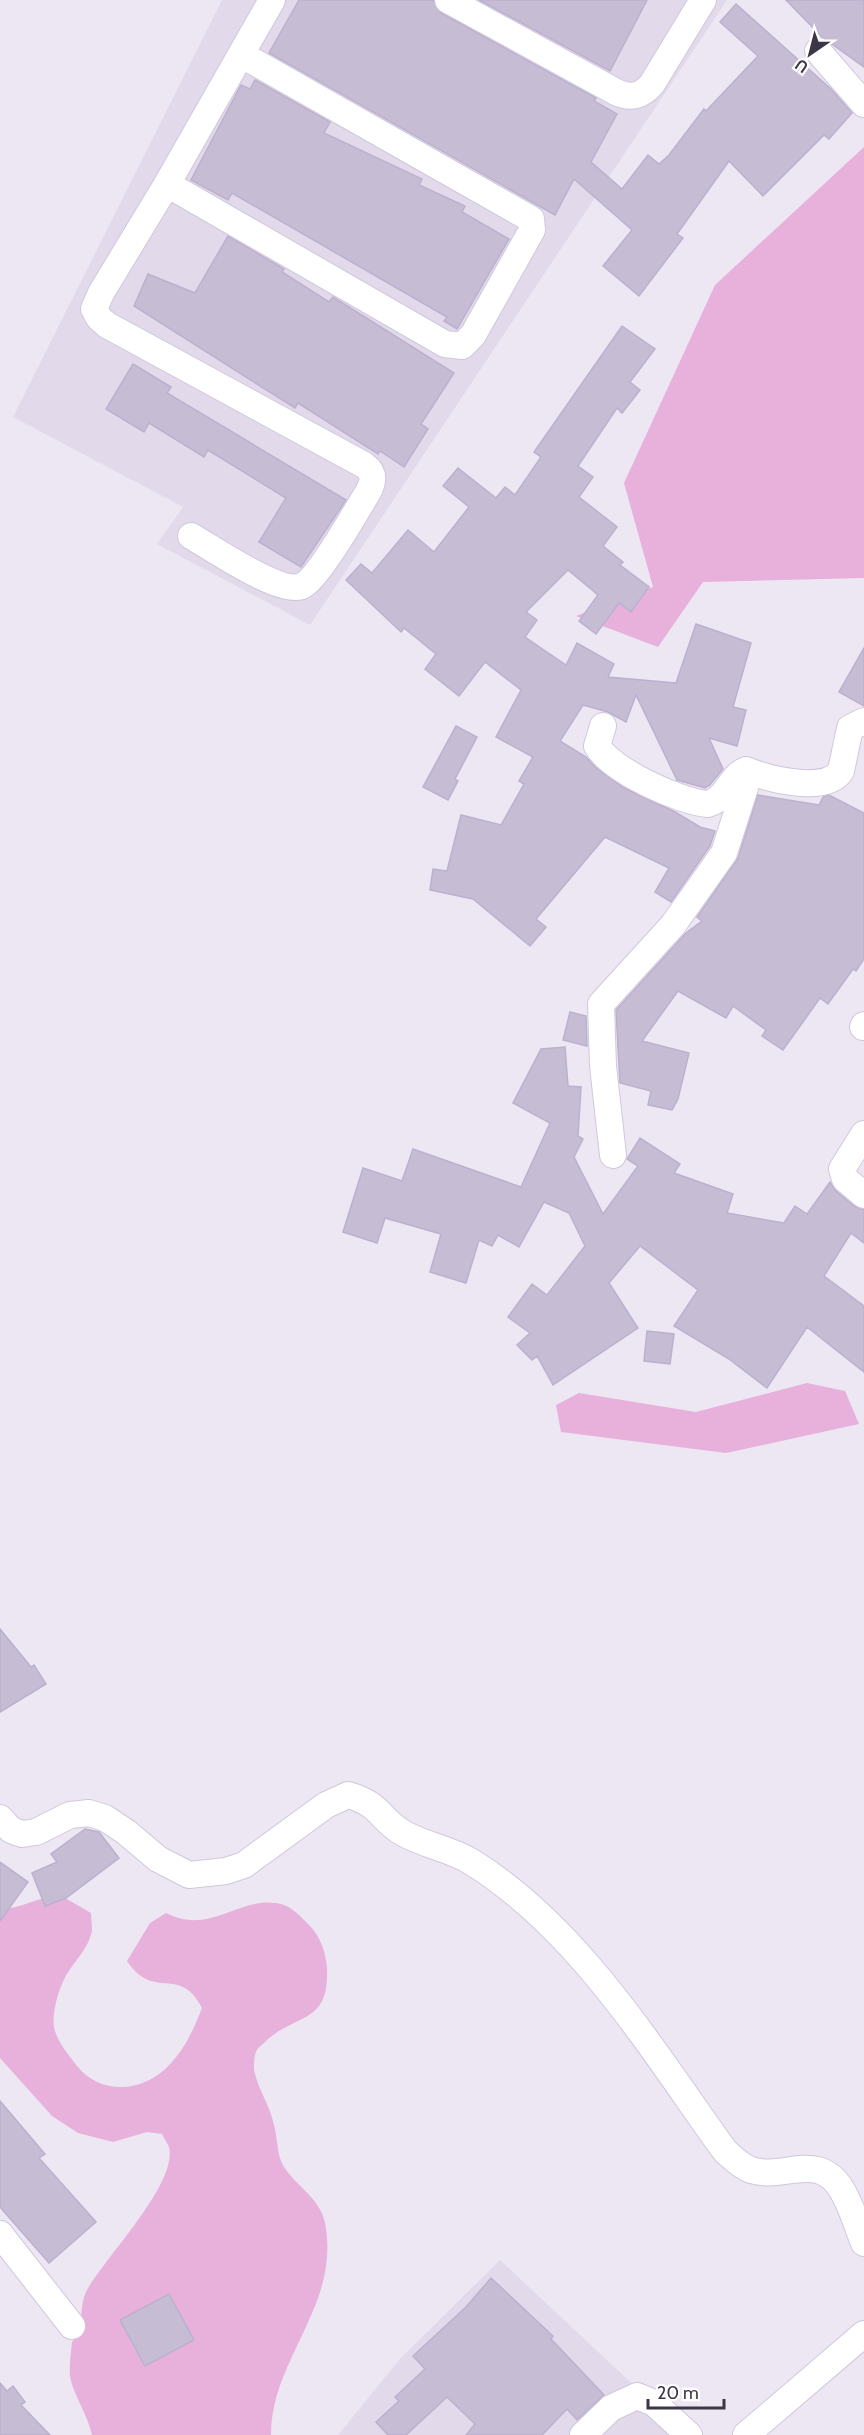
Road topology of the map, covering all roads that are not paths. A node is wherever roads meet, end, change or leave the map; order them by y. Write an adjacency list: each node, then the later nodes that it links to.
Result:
1 (272, 0): 5 (street)
2 (448, 0): 3 (street)
3 (703, 0)
4 (818, 51): 6 (street)
5 (242, 55): 7 (street); 7 (street)
6 (864, 104)
7 (167, 184): 8 (street)
8 (190, 536)
9 (864, 721): 11 (street)
10 (603, 726): 11 (street)
11 (750, 772): 13 (street)
12 (864, 1134): 14 (street)
13 (613, 1155)
14 (864, 1195)
15 (0, 1818): 17 (street)
16 (0, 2234): 18 (street)
17 (864, 2243)
18 (72, 2326)
19 (864, 2334): 22 (street)
20 (583, 2435): 21 (street)
21 (689, 2435)
22 (747, 2435)

